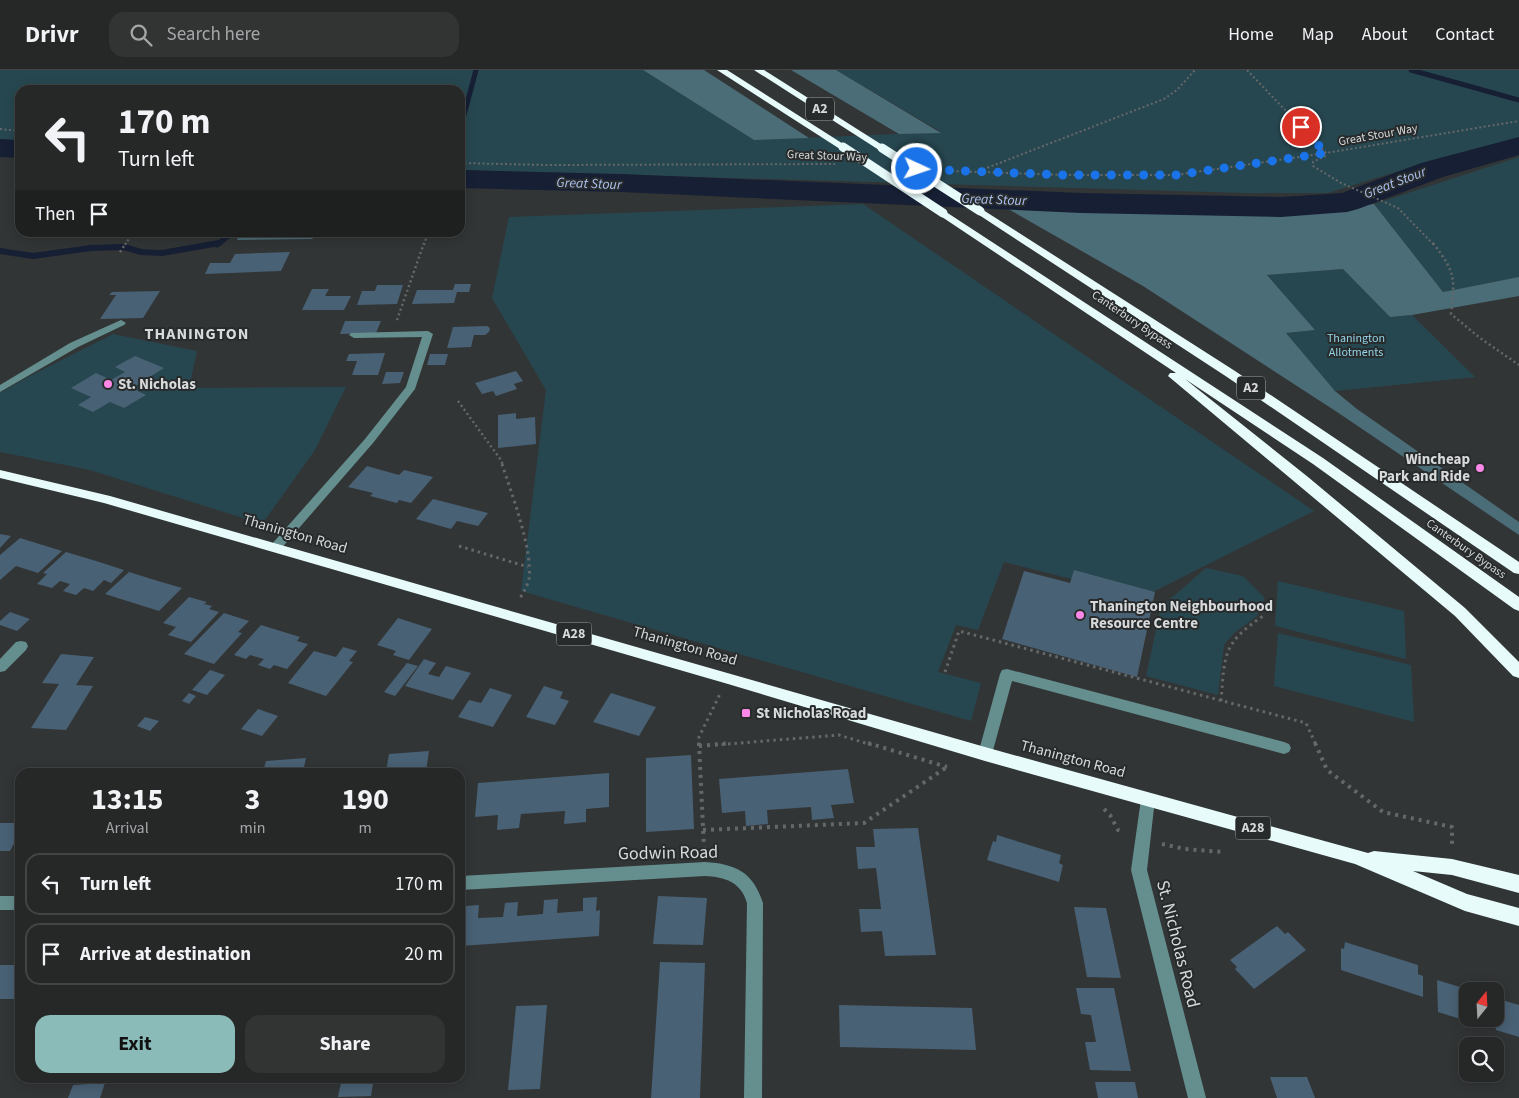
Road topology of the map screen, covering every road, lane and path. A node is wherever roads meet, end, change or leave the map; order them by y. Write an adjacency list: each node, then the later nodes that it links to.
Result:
1 (721, 70): 16 (highway, Canterbury Bypass / A2, bridge)
2 (758, 70): 27 (highway, Canterbury Bypass / A2, bridge)
3 (1195, 70): 12 (path)
4 (1247, 70): 8 (path)
5 (1519, 121): 8 (path, Great Stour Way)
6 (0, 129): 7 (path)
7 (15, 130)
8 (1326, 153): 12 (path, Great Stour Way); 20 (path)
9 (465, 163): 10 (path, Great Stour Way)
10 (839, 164)
11 (946, 170): 12 (path, Great Stour Way)
12 (976, 172)
13 (130, 237): 15 (path)
14 (426, 237): 18 (path)
15 (120, 252)
16 (1101, 317): 28 (highway, Canterbury Bypass / A2); 34 (highway, A2)
17 (121, 323): 21 (street)
18 (391, 334): 19 (street); 25 (street)
19 (354, 335)
20 (1519, 364)
21 (0, 389)
22 (458, 400): 26 (path)
23 (0, 474): 25 (highway, Thanington Road / A28)
24 (459, 546): 26 (path)
25 (275, 548): 29 (highway, Thanington Road / A28)
26 (528, 567): 29 (path)
27 (1519, 569)
28 (1519, 605)
29 (509, 615): 35 (highway, Thanington Road / A28)
30 (1263, 616): 36 (path)
31 (21, 646): 32 (street)
32 (0, 667)
33 (945, 672): 36 (path)
34 (1519, 672)
35 (728, 678): 37 (path); 39 (highway, Thanington Road / A28)
36 (1221, 701): 43 (path)
37 (699, 746): 41 (path); 41 (path)
38 (1284, 748): 39 (street)
39 (985, 754): 40 (highway, Thanington Road / A28)
40 (1148, 799): 42 (highway, Thanington Road / A28); 51 (street, St. Nicholas Road)
41 (703, 830): 44 (path)
42 (1358, 858): 43 (highway, Thanington Road / A28); 49 (highway, Thanington Road / A28)
43 (1452, 868): 46 (highway, Thanington Road / A28)
44 (706, 869): 45 (street, Godwin Road); 50 (street, Godwin Road)
45 (465, 883)
46 (1519, 884)
47 (0, 903): 48 (street)
48 (15, 903)
49 (1519, 917)
50 (753, 1098)
51 (1197, 1098)

